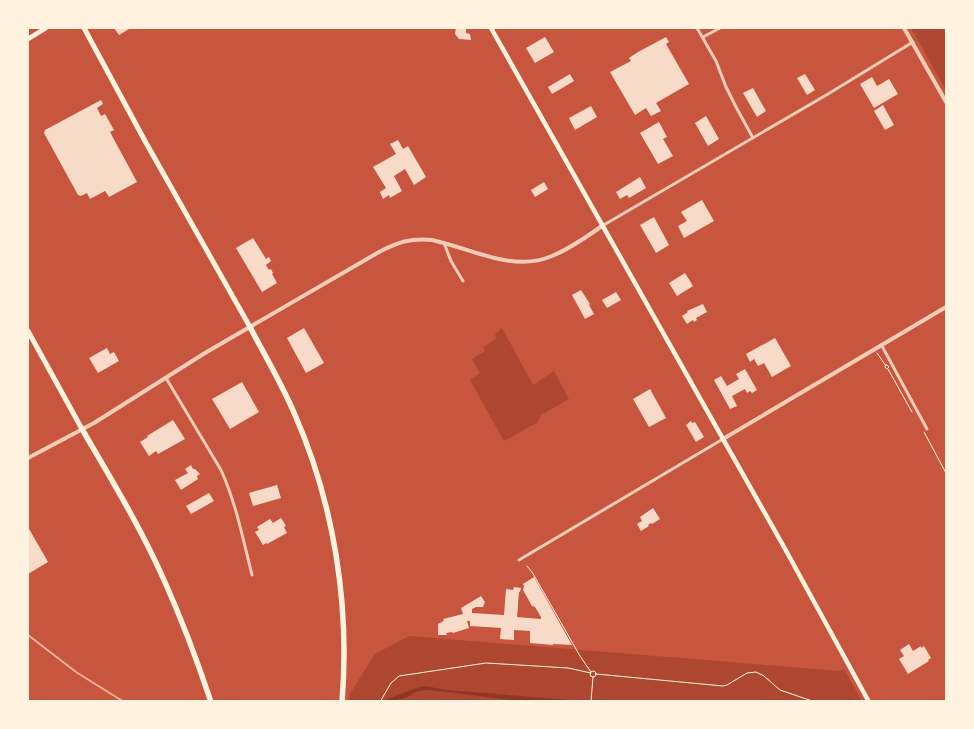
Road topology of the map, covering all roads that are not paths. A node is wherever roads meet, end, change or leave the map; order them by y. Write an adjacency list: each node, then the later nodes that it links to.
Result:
1 (46, 28): 8 (main road)
2 (84, 28): 16 (main road)
3 (491, 28): 12 (main road)
4 (697, 28): 7 (street)
5 (720, 28): 7 (street)
6 (904, 28): 9 (street)
7 (703, 37): 11 (street)
8 (28, 39)
9 (913, 42): 10 (street); 11 (street)
10 (946, 102)
11 (754, 138): 12 (street)
12 (602, 226): 13 (street); 22 (main road)
13 (444, 243): 14 (street); 16 (street)
14 (463, 282)
15 (946, 307): 18 (street)
16 (250, 327): 19 (street); 27 (highway)
17 (28, 331): 20 (main road)
18 (882, 346): 21 (street); 22 (street)
19 (166, 377): 20 (street); 25 (street)
20 (82, 429): 23 (street); 26 (highway)
21 (926, 429)
22 (723, 439): 24 (street); 28 (main road)
23 (28, 458)
24 (519, 560)
25 (252, 575)
26 (211, 702)
27 (342, 702)
28 (869, 702)

